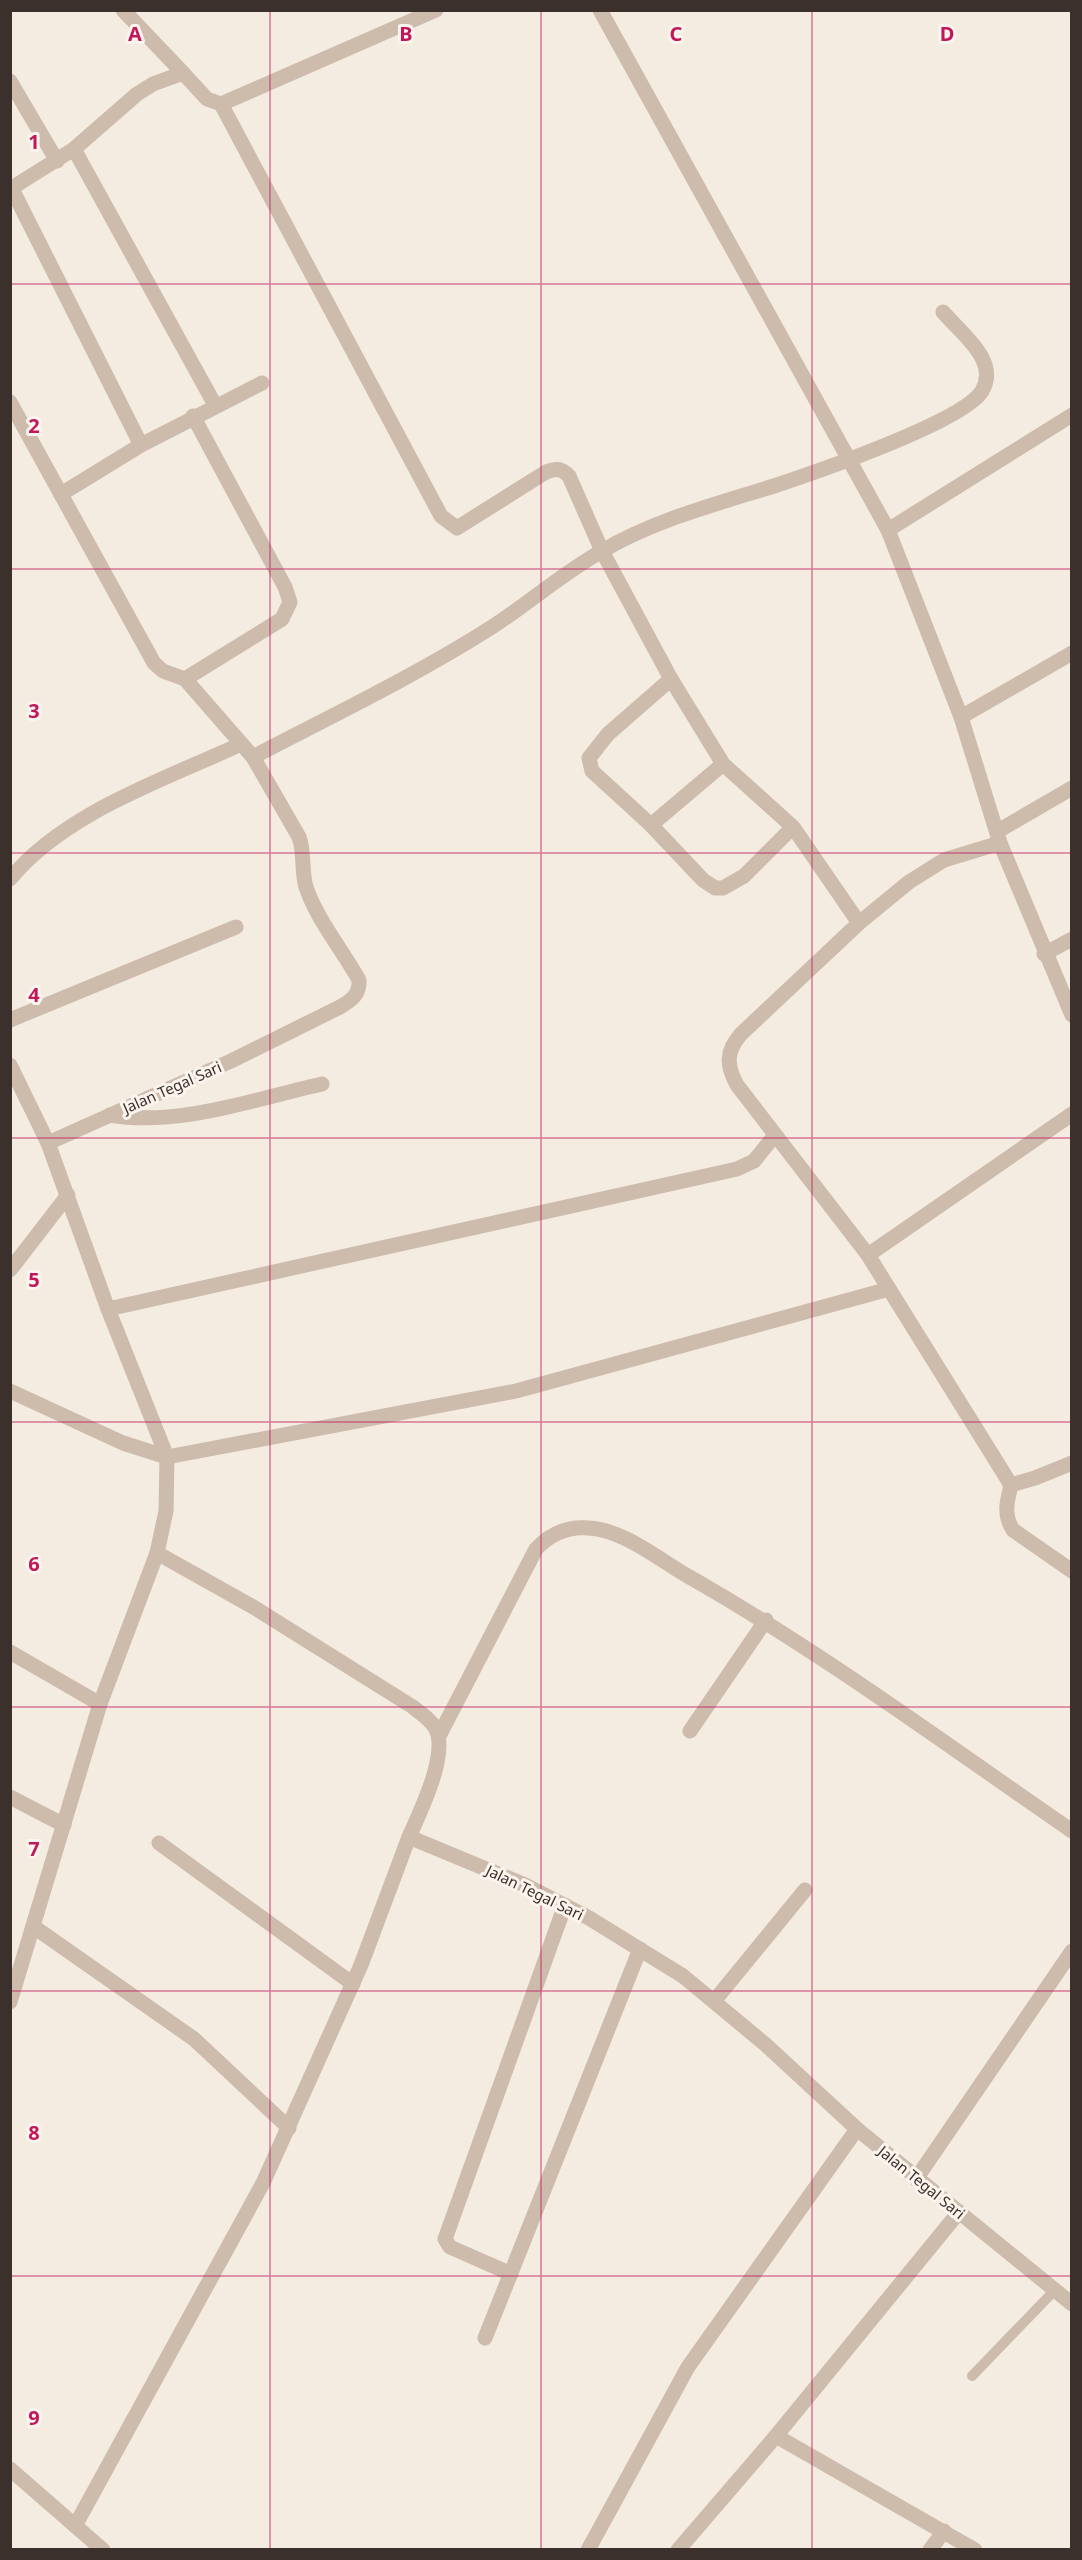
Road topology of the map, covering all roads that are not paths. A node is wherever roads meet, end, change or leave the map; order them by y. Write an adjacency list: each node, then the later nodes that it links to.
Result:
1 (123, 10): 4 (street)
2 (436, 10): 6 (street)
3 (600, 10): 17 (street)
4 (183, 74): 6 (street); 7 (street)
5 (11, 82): 8 (street)
6 (221, 104): 20 (street)
7 (74, 149): 8 (street); 13 (street)
8 (57, 161): 9 (street)
9 (11, 189): 16 (street)
10 (943, 312): 17 (street)
11 (262, 383): 13 (street)
12 (10, 402): 18 (street)
13 (214, 405): 15 (street)
14 (1071, 415): 19 (street)
15 (193, 416): 16 (street); 22 (street)
16 (141, 445): 18 (street)
17 (850, 461): 19 (street); 20 (street)
18 (61, 495): 22 (street)
19 (888, 530): 24 (street)
20 (602, 551): 23 (street); 26 (street)
21 (1071, 653): 24 (street)
22 (185, 679): 25 (street)
23 (671, 679): 27 (street); 29 (street)
24 (961, 717): 31 (street)
25 (241, 744): 26 (street); 32 (street)
26 (253, 757): 42 (street, Jalan Tegal Sari)
27 (723, 764): 29 (street); 30 (street)
28 (1071, 788): 31 (street)
29 (651, 825): 30 (street)
30 (793, 827): 33 (street)
31 (999, 837): 33 (street); 36 (street)
32 (10, 879)
33 (859, 923): 43 (street)
34 (236, 927): 38 (street)
35 (1071, 939): 36 (street)
36 (1044, 954): 37 (street)
37 (1071, 1015)
38 (10, 1020)
39 (10, 1065): 44 (street)
40 (322, 1084): 42 (street)
41 (1071, 1114): 46 (street)
42 (110, 1115): 44 (street, Jalan Tegal Sari)
43 (775, 1135): 46 (street); 49 (street)
44 (48, 1143): 45 (street)
45 (68, 1195): 47 (street); 49 (street)
46 (868, 1255): 48 (street)
47 (10, 1270)
48 (889, 1288): 51 (street); 53 (street)
49 (108, 1309): 51 (street)
50 (10, 1391): 51 (street)
51 (167, 1457): 54 (street)
52 (1071, 1463): 53 (street)
53 (1011, 1485): 55 (street)
54 (157, 1553): 58 (street); 60 (street)
55 (1071, 1571)
56 (766, 1620): 59 (street); 60 (street); 63 (street)
57 (10, 1652): 58 (street)
58 (100, 1704): 62 (street)
59 (690, 1731)
60 (439, 1736): 64 (street)
61 (10, 1797): 62 (street)
62 (64, 1825): 68 (street)
63 (1071, 1831)
64 (409, 1837): 67 (street, Jalan Tegal Sari); 72 (street)
65 (159, 1842): 72 (street)
66 (805, 1890): 73 (street)
67 (565, 1905): 69 (street, Jalan Tegal Sari); 79 (street)
68 (34, 1927): 71 (street); 75 (street)
69 (639, 1949): 73 (street, Jalan Tegal Sari); 79 (street)
70 (1071, 1951): 77 (street)
71 (16, 1964): 74 (street)
72 (353, 1984): 75 (street)
73 (715, 2000): 76 (street, Jalan Tegal Sari)
74 (10, 2002)
75 (289, 2128): 86 (street)
76 (856, 2129): 77 (street, Jalan Tegal Sari); 89 (street)
77 (916, 2179): 78 (street, Jalan Tegal Sari)
78 (959, 2211): 80 (street, Jalan Tegal Sari); 84 (street)
79 (511, 2274): 82 (street)
80 (1054, 2291): 81 (street, Jalan Tegal Sari); 83 (lane)
81 (1071, 2304)
82 (485, 2338)
83 (972, 2376)
84 (776, 2436): 87 (street); 90 (street)
85 (10, 2469): 86 (street)
86 (75, 2526): 88 (street)
87 (944, 2531): 91 (street); 92 (street)
88 (104, 2550)
89 (588, 2550)
90 (678, 2550)
91 (930, 2550)
92 (975, 2550)

